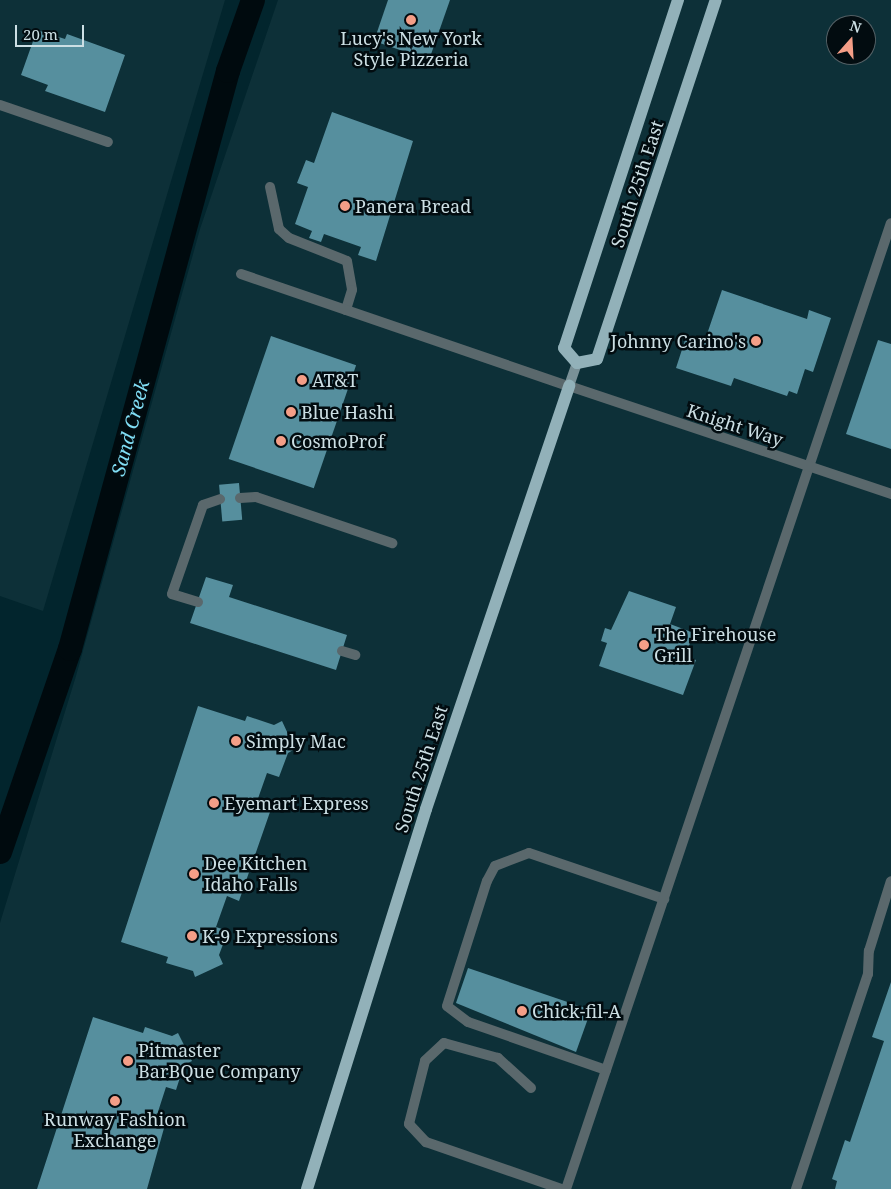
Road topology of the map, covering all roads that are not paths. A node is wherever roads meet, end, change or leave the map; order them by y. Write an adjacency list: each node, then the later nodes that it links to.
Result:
1 (678, 0): 9 (main road, South 25th East)
2 (716, 0): 9 (main road, South 25th East)
3 (0, 105): 4 (street)
4 (108, 142)
5 (270, 188): 8 (street)
6 (891, 223): 11 (street)
7 (240, 274): 8 (street, Knight Way)
8 (346, 310): 10 (street, Knight Way)
9 (577, 363): 10 (main road, South 25th East)
10 (570, 386): 11 (street, Knight Way); 23 (main road, South 25th East)
11 (810, 467): 12 (street, Knight Way); 20 (street)
12 (891, 494)
13 (240, 498): 15 (street)
14 (220, 499): 16 (street)
15 (392, 543)
16 (198, 602)
17 (342, 651): 18 (street)
18 (355, 655)
19 (891, 881): 25 (street)
20 (664, 899): 21 (street); 21 (street)
21 (606, 1070): 24 (street)
22 (531, 1088): 24 (street)
23 (307, 1189)
24 (564, 1189)
25 (796, 1189)

